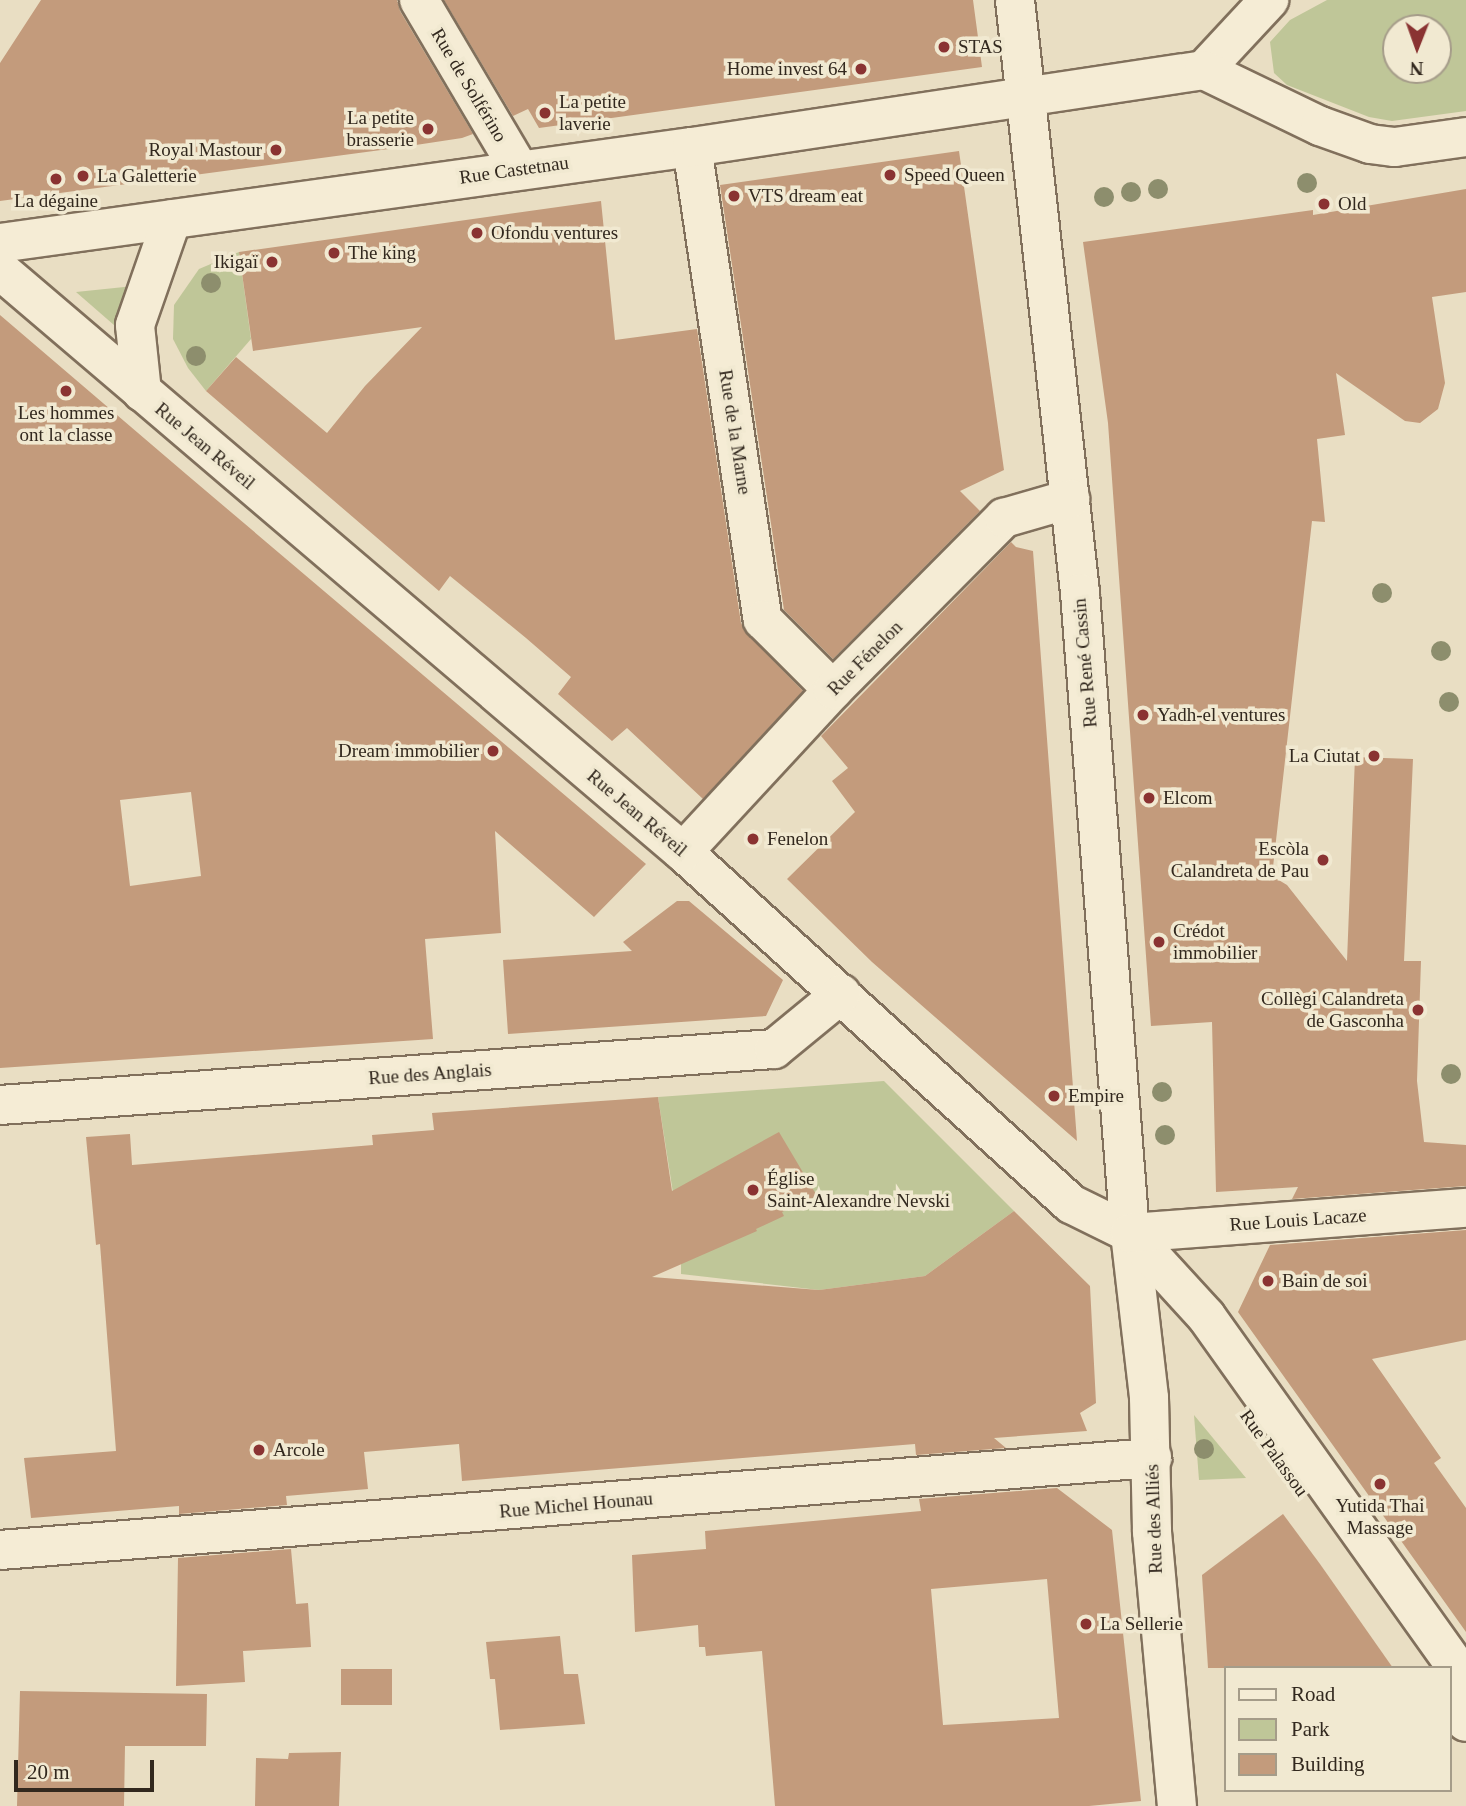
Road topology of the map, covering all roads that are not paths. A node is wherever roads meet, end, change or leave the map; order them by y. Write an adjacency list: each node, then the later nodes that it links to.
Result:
1 (419, 0): 8 (street, Rue de Solférino)
2 (1016, 0): 5 (street, Rue René Cassin)
3 (1269, 0): 4 (street)
4 (1204, 70): 5 (street, Rue Castetnau); 6 (street)
5 (1027, 94): 7 (street, Rue Castetnau); 13 (street, Rue René Cassin)
6 (1466, 137)
7 (692, 147): 8 (street, Rue Castetnau); 14 (street, Rue de la Marne)
8 (519, 169): 9 (street, Rue Castetnau)
9 (172, 219): 10 (street, Rue Castetnau); 12 (street, Rue Jean Réveil)
10 (0, 243)
11 (0, 271): 12 (street, Rue Jean Réveil)
12 (142, 392): 15 (street, Rue Jean Réveil)
13 (1070, 499): 14 (street, Rue Fénelon); 19 (street, Rue René Cassin)
14 (833, 690): 15 (street, Rue Fénelon)
15 (683, 852): 16 (street, Rue Jean Réveil)
16 (841, 994): 17 (street, Rue des Anglais); 19 (street, Rue Jean Réveil)
17 (0, 1105)
18 (1466, 1208): 19 (street, Rue Louis Lacaze)
19 (1130, 1233): 20 (street, Rue des Alliés); 22 (street, Rue Palassou); 23 (street)
20 (1152, 1458): 21 (street, Rue Michel Hounau); 26 (street, Rue des Alliés); 27 (street)
21 (0, 1550)
22 (1426, 1666)
23 (1466, 1680)
24 (1452, 1703): 25 (street)
25 (1466, 1722)
26 (1177, 1806)
27 (1201, 1806)

